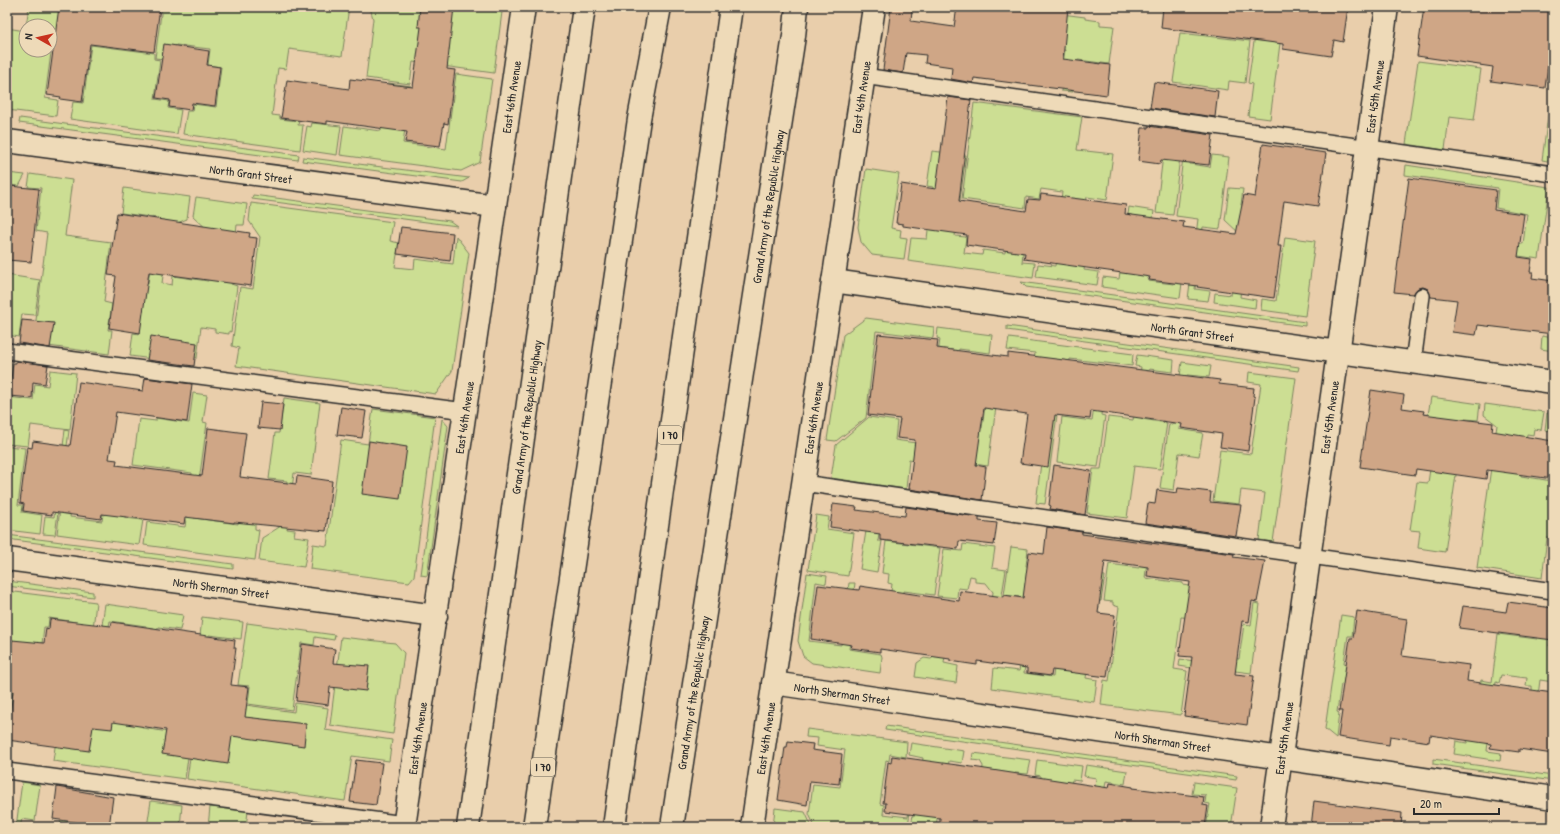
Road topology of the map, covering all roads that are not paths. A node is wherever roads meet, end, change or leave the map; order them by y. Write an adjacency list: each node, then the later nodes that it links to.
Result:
1 (524, 7): 14 (main road, East 46th Avenue)
2 (584, 7): 28 (main road, Grand Army of the Republic Highway)
3 (660, 7): 35 (main road, I 70)
4 (723, 7): 9 (main road)
5 (731, 7): 9 (main road, I 70)
6 (799, 7): 37 (main road, Grand Army of the Republic Highway)
7 (874, 7): 10 (main road, East 46th Avenue)
8 (1387, 7): 12 (main road, East 45th Avenue)
9 (726, 43): 36 (main road, I 70)
10 (863, 76): 12 (lane); 15 (main road, East 46th Avenue)
11 (7, 141): 14 (main road, North Grant Street)
12 (1367, 148): 13 (lane); 18 (main road, East 45th Avenue)
13 (1553, 174)
14 (495, 206): 21 (main road, East 46th Avenue)
15 (833, 281): 18 (main road, North Grant Street); 22 (main road, East 46th Avenue)
16 (1422, 296): 19 (lane)
17 (7, 351): 21 (lane)
18 (1338, 352): 19 (main road, North Grant Street); 23 (main road, East 45th Avenue)
19 (1413, 362): 20 (main road, North Grant Street)
20 (1553, 382)
21 (465, 411): 26 (main road, East 46th Avenue)
22 (803, 482): 23 (lane); 27 (main road, East 46th Avenue)
23 (1310, 556): 25 (lane); 29 (main road, East 45th Avenue)
24 (7, 559): 26 (main road, North Sherman Street)
25 (1553, 591)
26 (436, 616): 32 (main road, East 46th Avenue)
27 (773, 683): 29 (main road, North Sherman Street); 38 (main road, East 46th Avenue)
28 (478, 758): 33 (main road); 34 (main road, Grand Army of the Republic Highway)
29 (1281, 758): 31 (main road, North Sherman Street); 39 (main road, East 45th Avenue)
30 (7, 771): 32 (lane)
31 (1553, 798)
32 (404, 825)
33 (461, 827)
34 (468, 827)
35 (534, 827)
36 (614, 827)
37 (672, 827)
38 (752, 827)
39 (1272, 827)

